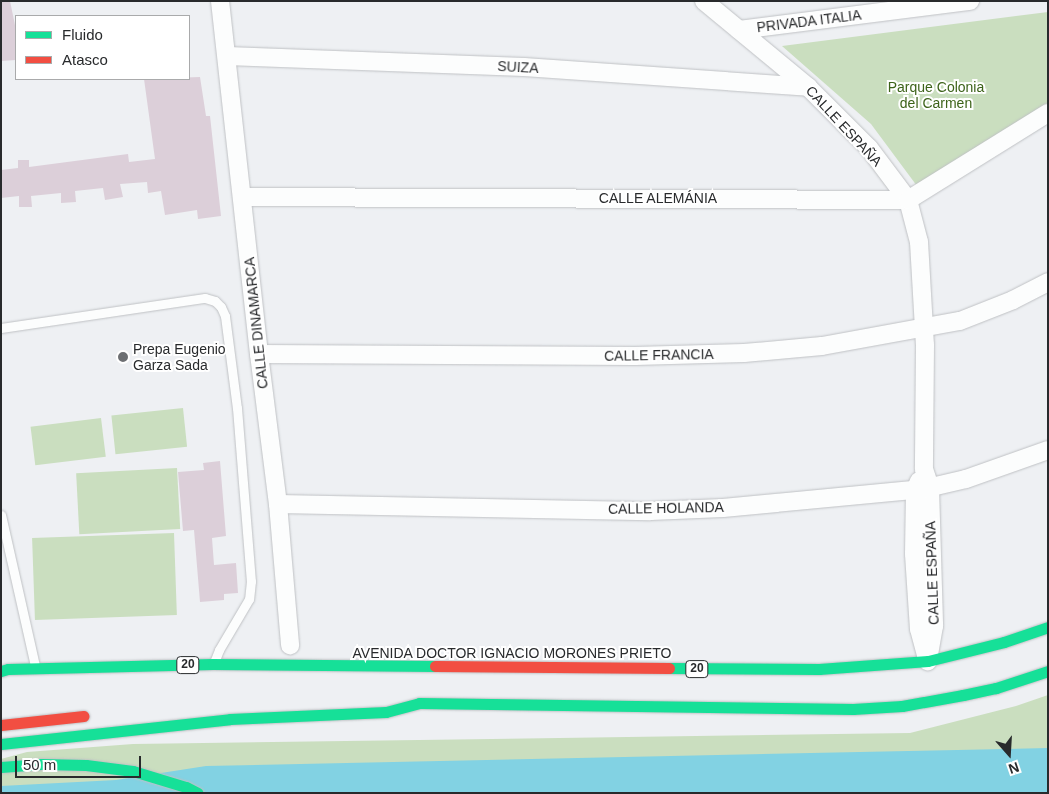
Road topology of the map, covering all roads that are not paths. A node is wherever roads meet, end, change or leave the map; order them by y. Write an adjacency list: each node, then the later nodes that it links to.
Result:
1 (220, 1): 5 (street, CALLE DINAMARCA)
2 (704, 1): 4 (street, CALLE ESPAÑA)
3 (970, 1): 4 (street, PRIVADA ITALIA)
4 (739, 30): 6 (street, CALLE ESPAÑA)
5 (227, 56): 6 (street, SUIZA); 8 (street, CALLE DINAMARCA)
6 (808, 87): 9 (street, CALLE ESPAÑA)
7 (1048, 113): 9 (street)
8 (243, 197): 9 (street, CALLE ALEMÁNIA); 13 (street, CALLE DINAMARCA)
9 (908, 200): 11 (street, CALLE ESPAÑA)
10 (1048, 282): 11 (street, CALLE FRANCIA)
11 (924, 327): 13 (street, CALLE FRANCIA); 15 (street, CALLE ESPAÑA)
12 (1, 328): 20 (lane)
13 (259, 354): 16 (street, CALLE DINAMARCA)
14 (1048, 450): 15 (street, CALLE HOLANDA)
15 (922, 489): 16 (street, CALLE HOLANDA); 22 (street, CALLE ESPAÑA)
16 (278, 504): 19 (street, CALLE DINAMARCA)
17 (2, 518): 21 (lane)
18 (1048, 628): 22 (main road, AVENIDA DOCTOR IGNACIO MORONES PRIETO / 20)
19 (290, 645)
20 (214, 664): 21 (main road, AVENIDA DOCTOR IGNACIO MORONES PRIETO / 20); 22 (main road, AVENIDA DOCTOR IGNACIO MORONES PRIETO / 20)
21 (36, 668): 23 (main road, AVENIDA DOCTOR IGNACIO MORONES PRIETO / 20)
22 (928, 668)
23 (3, 670)
24 (1048, 671): 28 (main road)
25 (911, 691): 28 (main road)
26 (367, 700): 27 (main road)
27 (419, 703): 28 (main road); 31 (main road)
28 (902, 706)
29 (98, 715): 30 (main road)
30 (1, 725)
31 (1, 744)
32 (1, 767): 33 (main road)
33 (198, 793)

